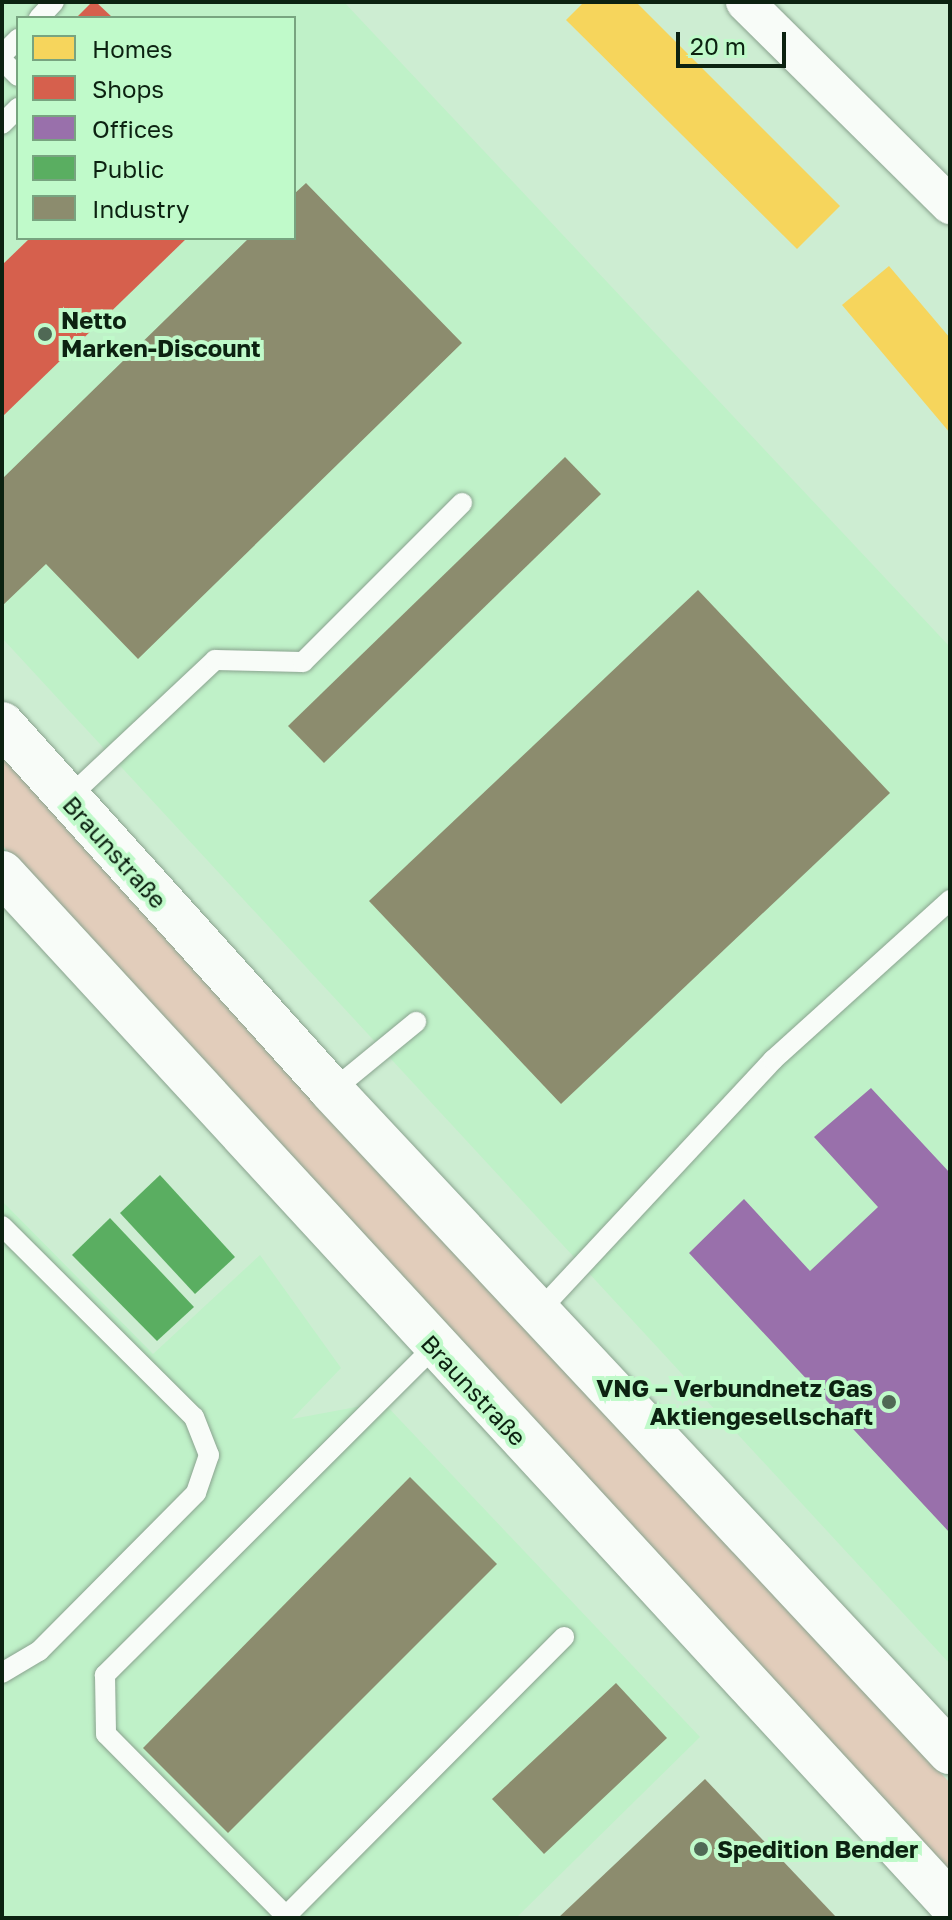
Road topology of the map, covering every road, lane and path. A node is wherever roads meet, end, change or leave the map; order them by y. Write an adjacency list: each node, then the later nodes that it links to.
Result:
1 (745, 2): 5 (street)
2 (16, 41): 3 (lane)
3 (2, 58): 4 (lane)
4 (16, 74)
5 (950, 205)
6 (462, 503): 8 (lane)
7 (2, 724): 8 (main road, Braunstraße)
8 (67, 799): 12 (main road, Braunstraße)
9 (7, 888): 15 (main road, Braunstraße)
10 (950, 900): 14 (lane)
11 (416, 1022): 12 (lane)
12 (332, 1091): 14 (main road, Braunstraße)
13 (2, 1226): 17 (lane)
14 (538, 1312): 18 (main road, Braunstraße)
15 (434, 1347): 16 (lane); 19 (main road, Braunstraße)
16 (564, 1637)
17 (2, 1673)
18 (950, 1752)
19 (950, 1903)

